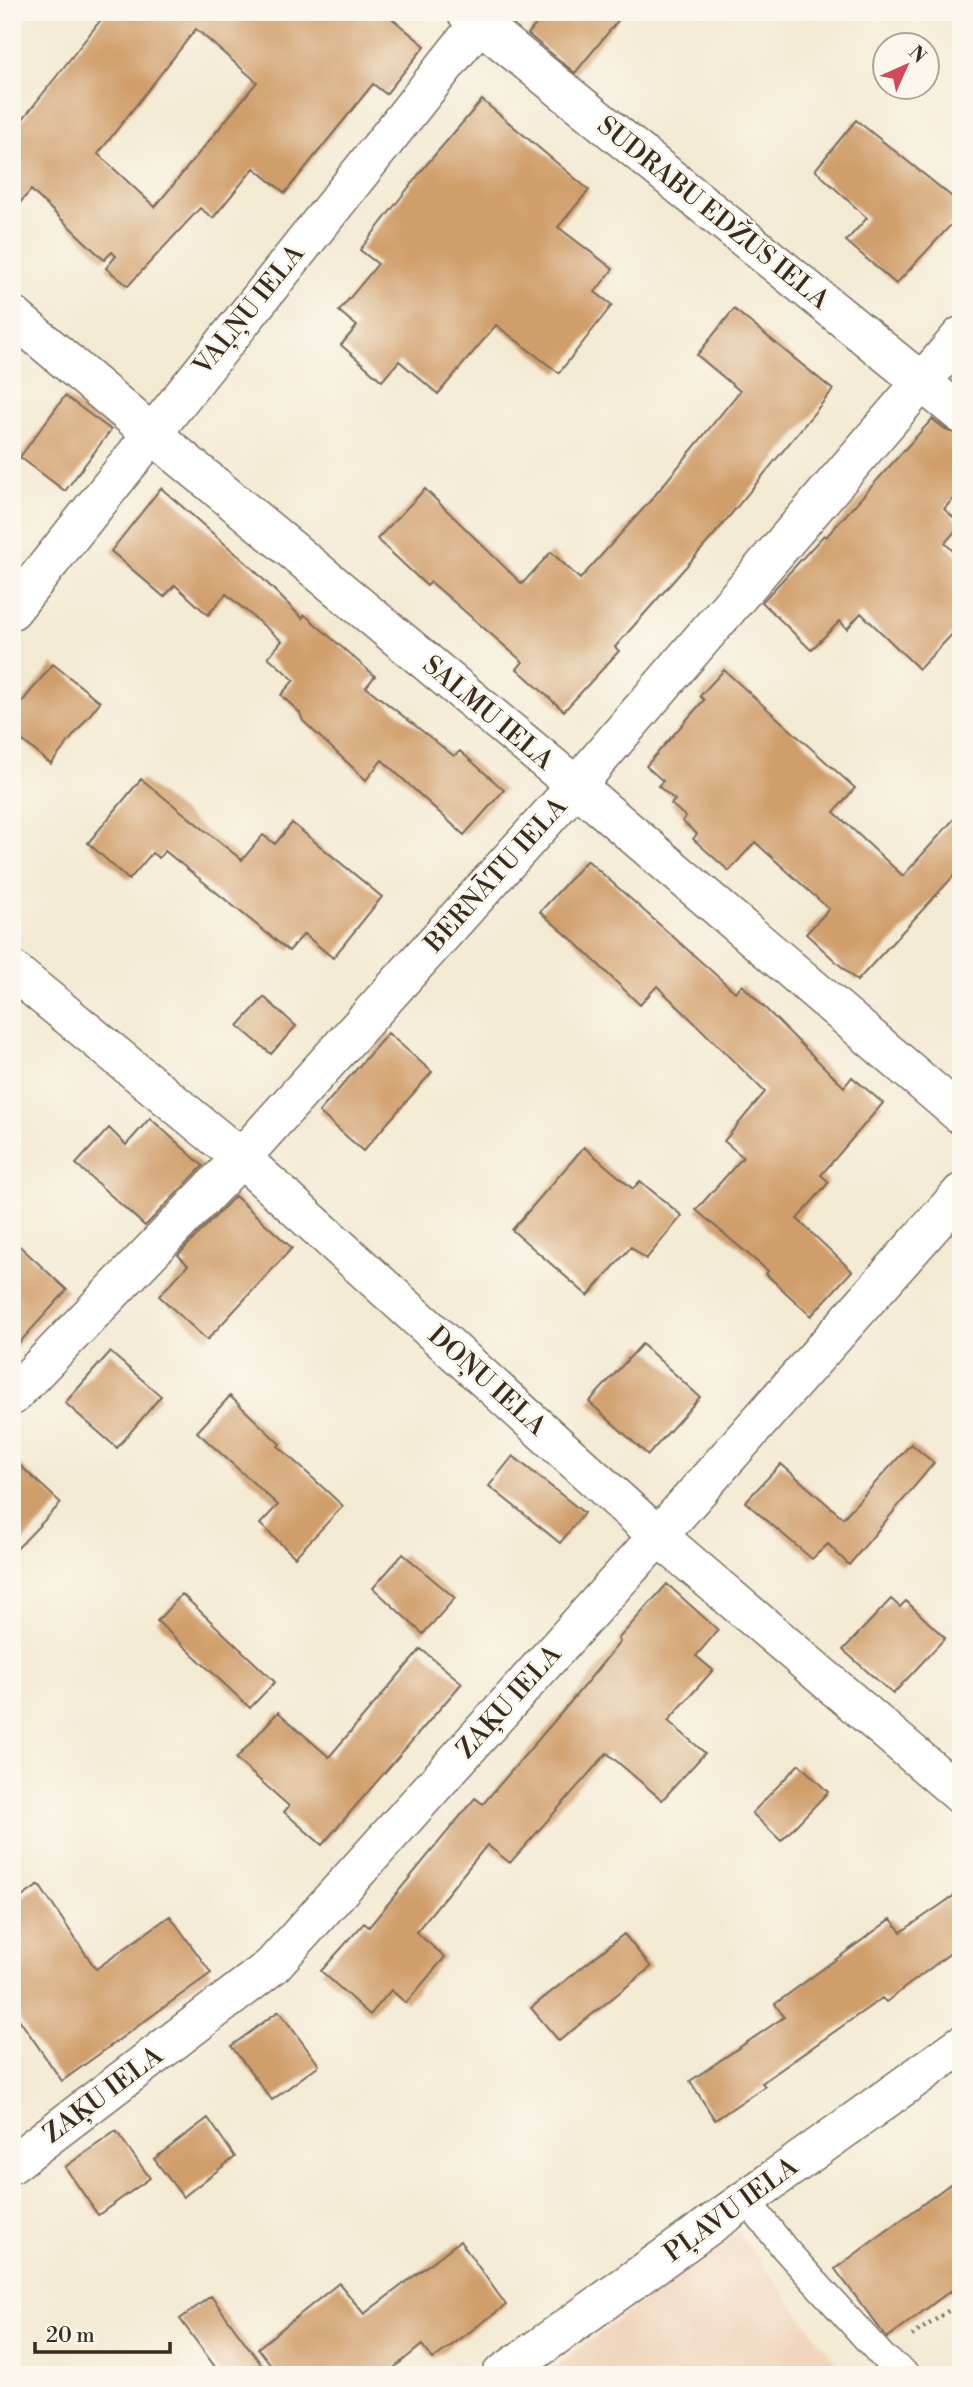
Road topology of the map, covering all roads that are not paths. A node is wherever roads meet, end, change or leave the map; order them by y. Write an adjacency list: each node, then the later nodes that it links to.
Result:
1 (478, 16): 4 (street, SUDRABU EDŽUS IELA); 6 (street, VAĻŅU IELA)
2 (12, 315): 6 (street, SALMU IELA)
3 (961, 336): 4 (street, BERNĀTU IELA)
4 (922, 382): 5 (street, SUDRABU EDŽUS IELA); 8 (street, BERNĀTU IELA)
5 (961, 414)
6 (151, 433): 7 (street, VAĻŅU IELA); 8 (street, SALMU IELA)
7 (12, 610)
8 (576, 786): 10 (street, SALMU IELA); 11 (street, BERNĀTU IELA)
9 (12, 970): 11 (street, DOŅU IELA)
10 (961, 1115)
11 (241, 1158): 13 (street, BERNĀTU IELA); 14 (street, DOŅU IELA)
12 (961, 1193): 14 (street, ZAĶU IELA)
13 (12, 1396)
14 (658, 1536): 15 (street, DOŅU IELA); 17 (street, ZAĶU IELA)
15 (961, 1795)
16 (961, 2045): 18 (street, PĻAVU IELA)
17 (12, 2164)
18 (746, 2199): 19 (street, PĻAVU IELA); 20 (lane)
19 (501, 2375)
20 (906, 2375)

